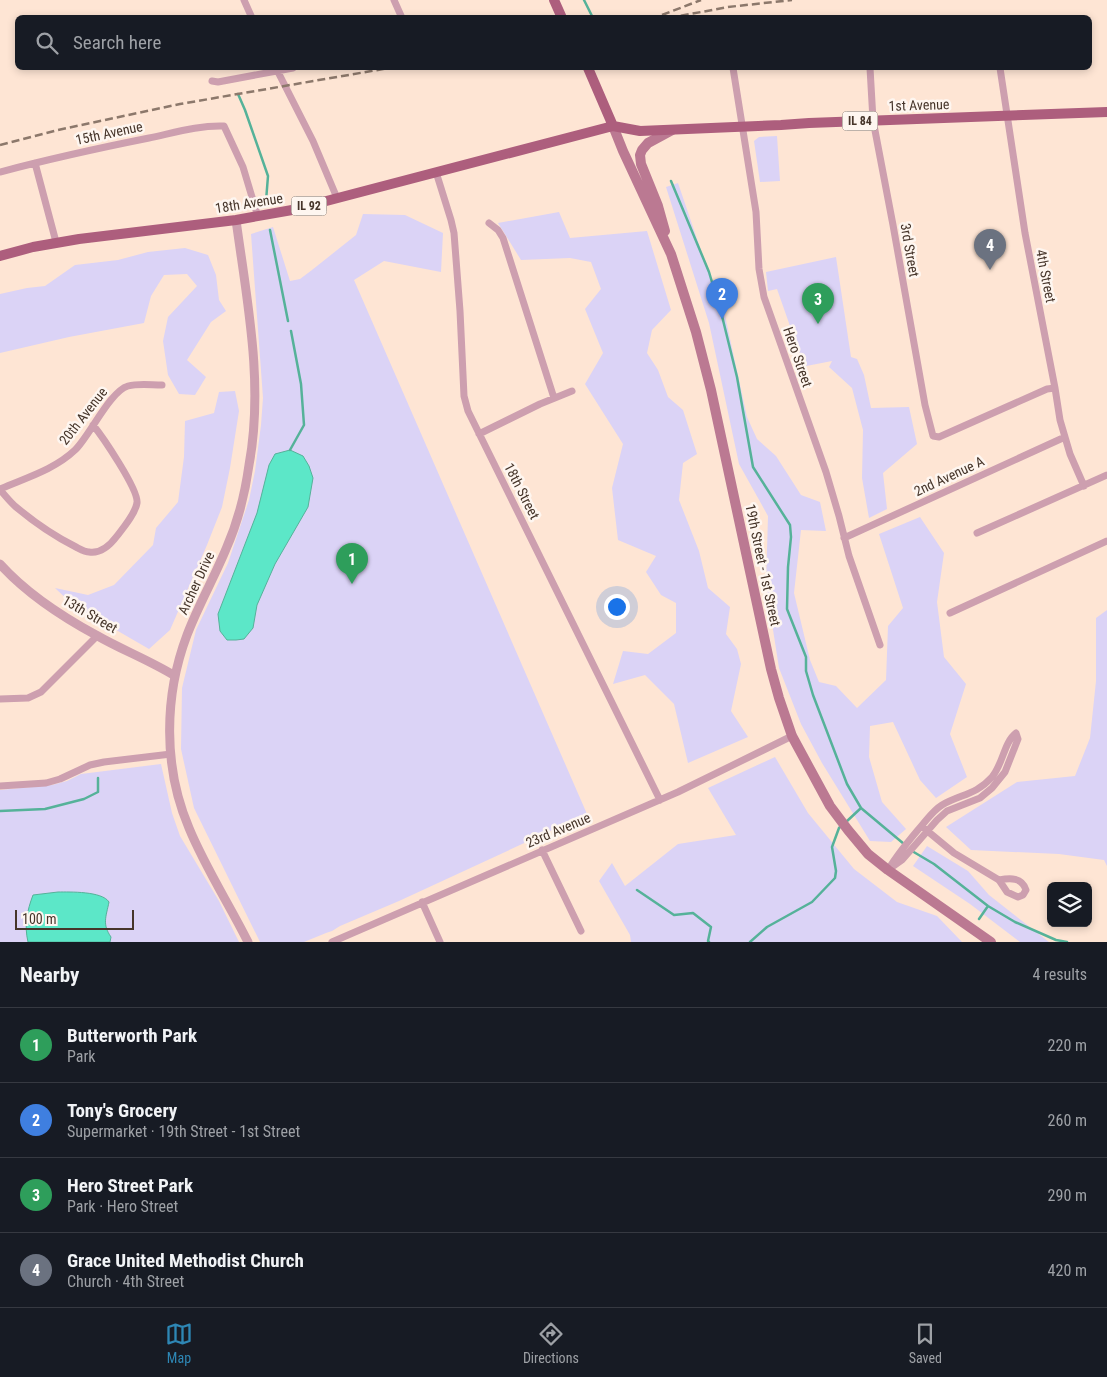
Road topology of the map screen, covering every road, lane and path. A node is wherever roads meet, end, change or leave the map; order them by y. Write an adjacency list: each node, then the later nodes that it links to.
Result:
1 (244, 0): 4 (street)
2 (394, 0): 5 (street)
3 (554, 0): 6 (main road)
4 (251, 15)
5 (401, 15)
6 (559, 15)
7 (272, 70): 13 (street)
8 (278, 70): 23 (street)
9 (589, 70): 17 (main road)
10 (733, 70): 18 (street, Hero Street)
11 (870, 70): 16 (street, 3rd Street)
12 (1000, 70): 15 (street, 4th Street)
13 (212, 81)
14 (1107, 112): 15 (main road, 1st Avenue / IL 84)
15 (1007, 115): 16 (main road, 1st Avenue / IL 84); 31 (street, 4th Street)
16 (873, 120): 18 (main road, 1st Avenue / IL 84); 31 (street, 3rd Street)
17 (613, 126): 19 (main road, 1st Avenue / IL 84); 22 (main road, 18th Avenue / IL 92); 28 (main road, 19th Street - 1st Street)
18 (742, 126): 19 (main road, 1st Avenue / IL 84); 41 (street, Hero Street)
19 (673, 130): 28 (main road)
20 (35, 163): 21 (street, 15th Avenue); 24 (street, 15th Avenue); 27 (street)
21 (0, 172)
22 (436, 172): 23 (main road, 18th Avenue / IL 92); 35 (street, 18th Street)
23 (337, 198): 24 (main road, 18th Avenue / IL 92)
24 (258, 217): 25 (main road, 18th Avenue / IL 92)
25 (236, 220): 27 (main road, 18th Avenue / IL 92); 47 (street, Archer Drive)
26 (490, 223): 33 (street)
27 (56, 242): 29 (main road, 18th Avenue / IL 92)
28 (671, 254): 49 (main road, 19th Street - 1st Street)
29 (0, 256)
30 (162, 385): 34 (street, 20th Avenue)
31 (1055, 388): 36 (street, 4th Street)
32 (572, 391): 33 (street)
33 (554, 398): 35 (street)
34 (93, 425): 39 (street, 20th Avenue); 39 (street)
35 (479, 434): 52 (street, 18th Street)
36 (1065, 437): 38 (street, 4th Street); 41 (street, 2nd Avenue A)
37 (1107, 476): 38 (street)
38 (1084, 486): 40 (street)
39 (0, 490)
40 (977, 533)
41 (844, 538): 46 (street, Hero Street)
42 (1107, 541): 44 (street)
43 (0, 564): 45 (street, 13th Street)
44 (950, 613)
45 (97, 636): 47 (street, 13th Street); 48 (street)
46 (880, 645)
47 (175, 676): 50 (street, Archer Drive)
48 (0, 699)
49 (792, 736): 52 (street, 23rd Avenue); 56 (main road, 19th Street - 1st Street)
50 (171, 754): 51 (street); 60 (street, Archer Drive)
51 (0, 786)
52 (660, 800): 55 (street, 23rd Avenue)
53 (921, 826): 54 (street); 54 (street); 56 (street)
54 (928, 832): 56 (street); 57 (street)
55 (542, 850): 58 (street, 23rd Avenue); 59 (street)
56 (888, 870): 63 (main road, 19th Street - 1st Street)
57 (999, 880)
58 (422, 902): 61 (street, 23rd Avenue); 62 (street)
59 (581, 931)
60 (248, 942)
61 (332, 942)
62 (440, 942)
63 (991, 942)

